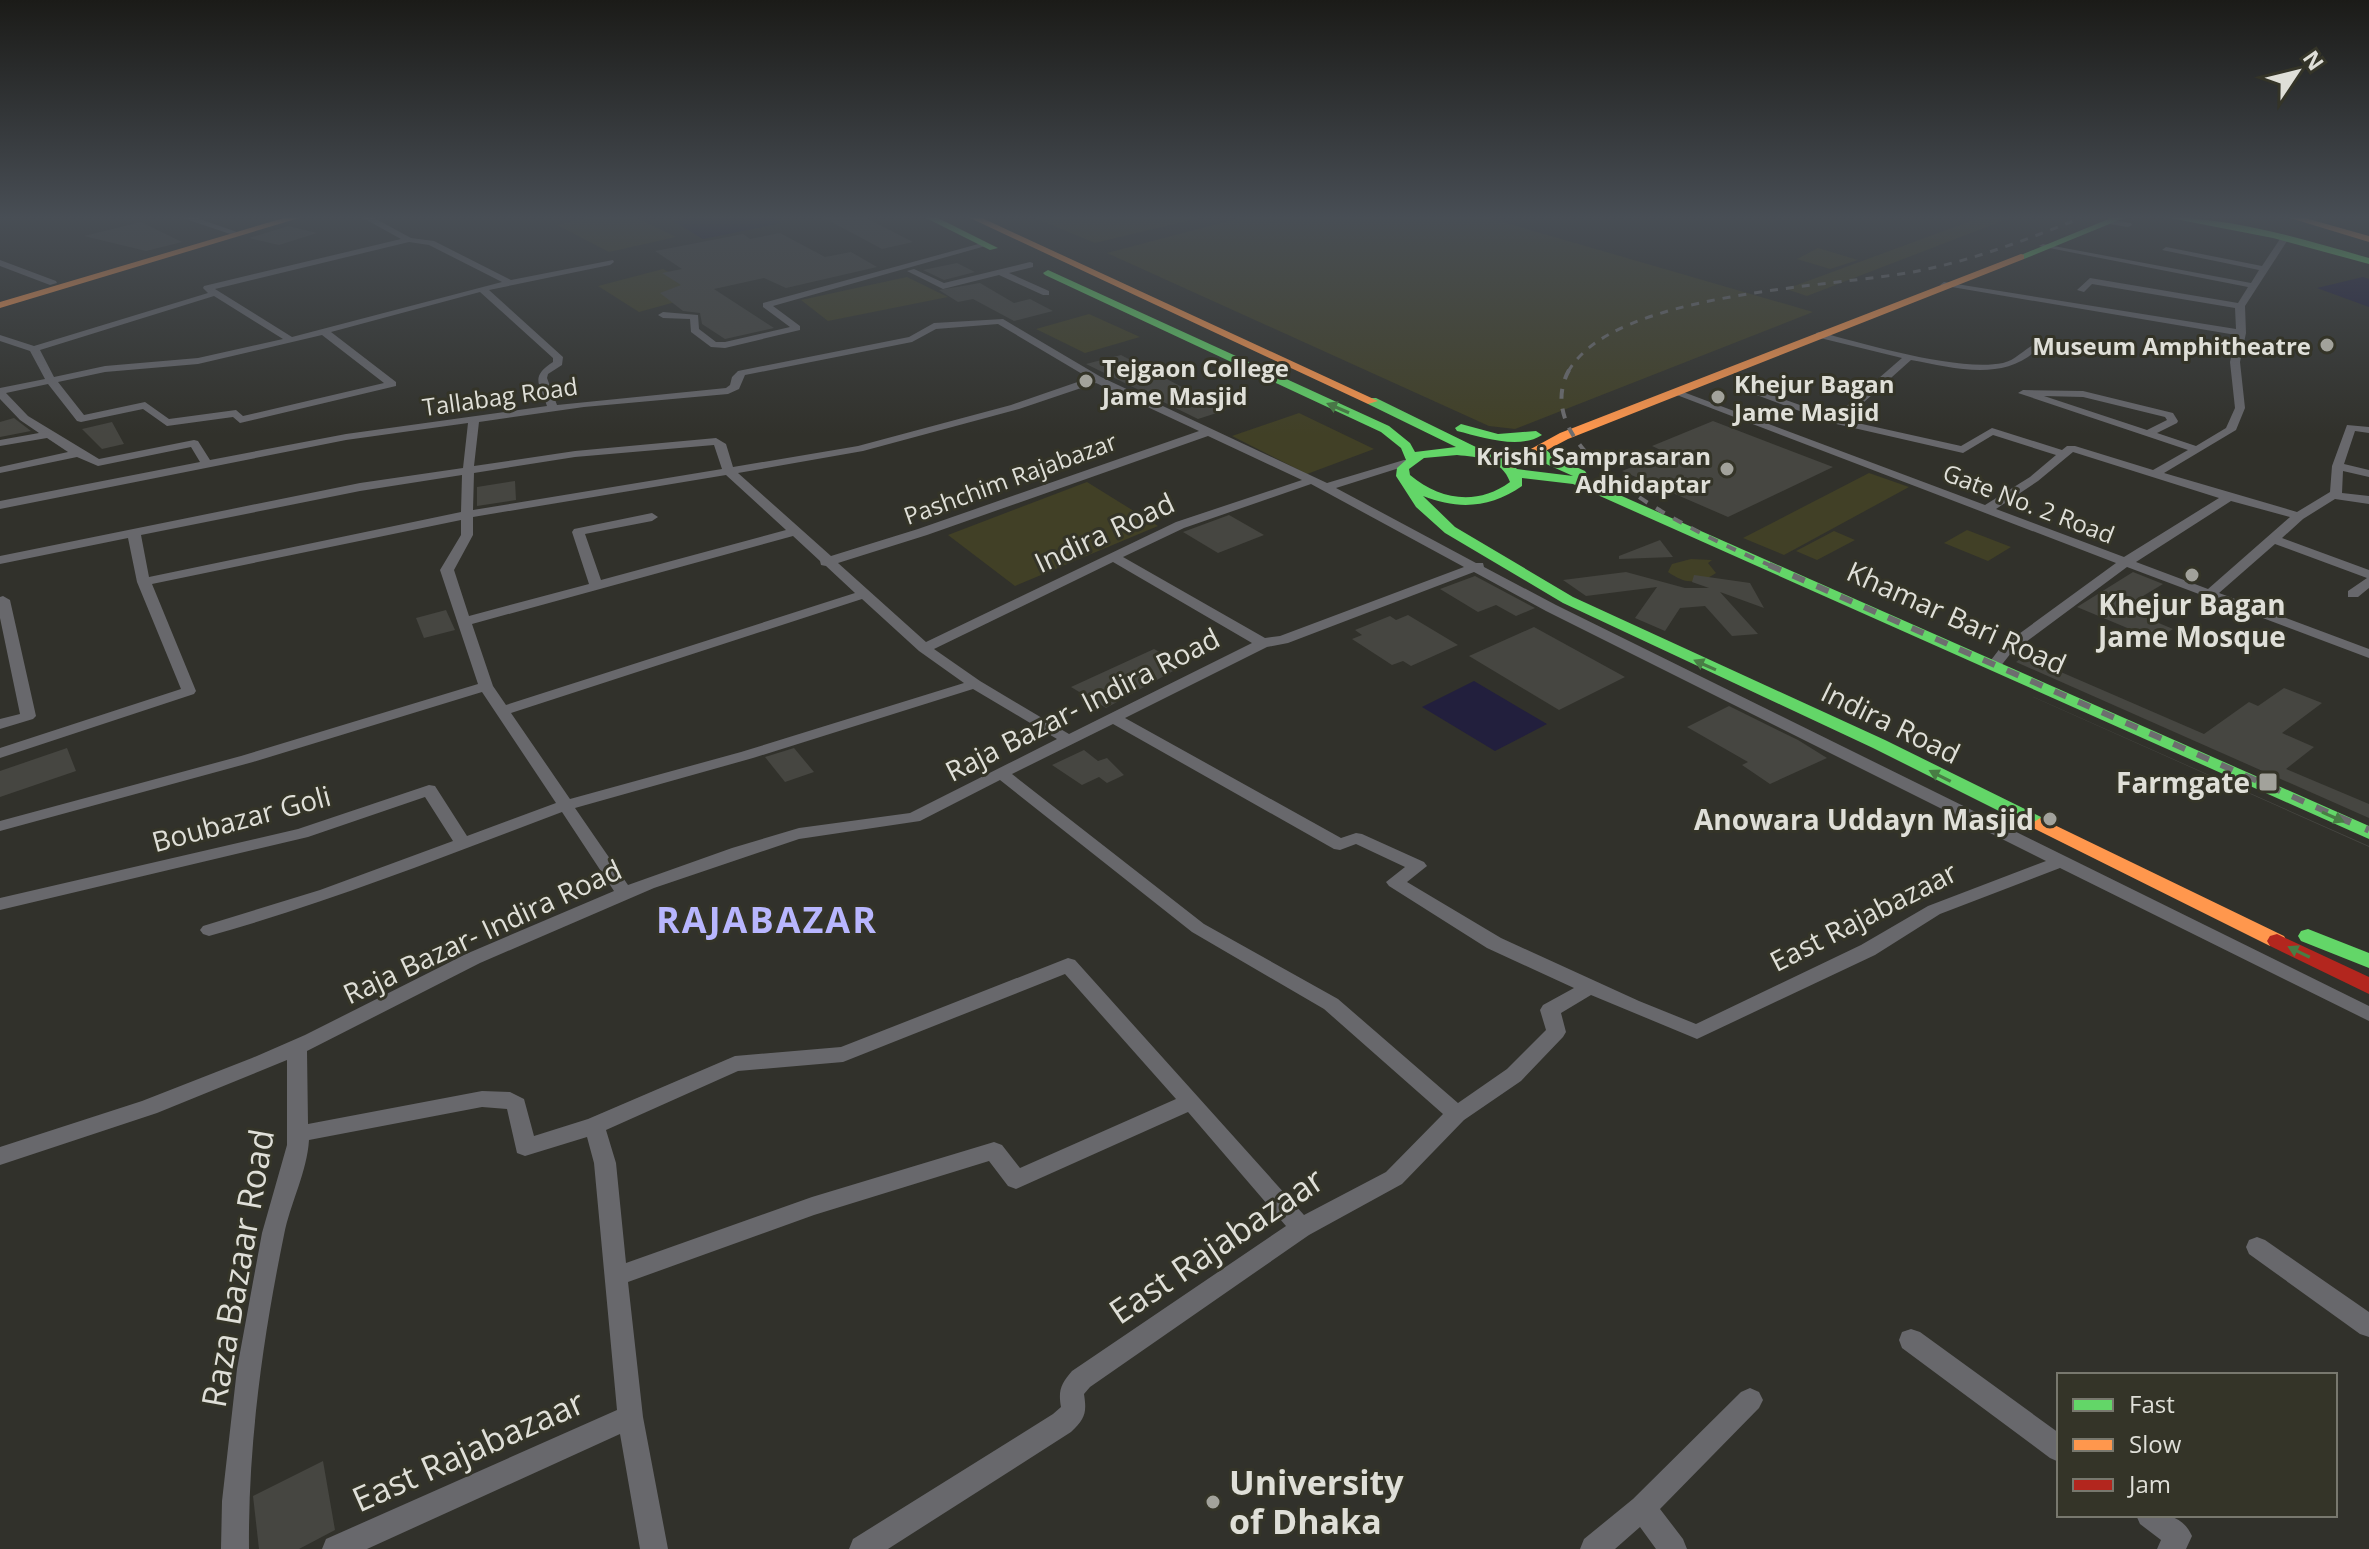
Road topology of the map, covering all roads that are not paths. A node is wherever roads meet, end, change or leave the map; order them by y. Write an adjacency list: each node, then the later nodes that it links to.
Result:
1 (29, 290): 19 (main road)
2 (48, 290): 20 (main road)
3 (211, 290): 16 (street)
4 (477, 290): 23 (street)
5 (483, 290): 37 (street)
6 (820, 290): 22 (street)
7 (1040, 290): 17 (street)
8 (1085, 290): 50 (main road, one-way to 8)
9 (1135, 290): 31 (main road)
10 (1902, 290): 44 (main road)
11 (1931, 290): 25 (main road)
12 (1977, 290): 24 (street)
13 (2148, 290): 18 (street)
14 (2190, 290): 18 (street)
15 (2252, 290): 21 (street)
16 (216, 293): 27 (street); 29 (street)
17 (1046, 293)
18 (2184, 296): 21 (street)
19 (0, 299)
20 (0, 305)
21 (2240, 306): 24 (street)
22 (663, 315)
23 (323, 331): 27 (street); 32 (street)
24 (2241, 333): 46 (street)
25 (1819, 335): 30 (street); 35 (main road)
26 (0, 338): 29 (street)
27 (291, 340): 32 (street)
28 (2035, 347): 30 (street)
29 (34, 349): 32 (street)
30 (1909, 357): 38 (street)
31 (1307, 368): 44 (main road); 49 (main road, Khamar Bari Road)
32 (50, 379): 34 (street)
33 (1097, 379): 37 (street, Tallabag Road); 41 (street); 55 (street)
34 (0, 392): 43 (street)
35 (1674, 392): 44 (main road); 67 (street, Gate No. 2 Road)
36 (1759, 394): 38 (street)
37 (554, 410): 39 (street, Tallabag Road)
38 (1836, 421): 48 (street)
39 (474, 422): 51 (street, Tallabag Road); 56 (street)
40 (2369, 430): 52 (street)
41 (1208, 432): 59 (street); 78 (street, Pashchim Rajabazar)
42 (2149, 433): 42 (street); 46 (street)
43 (49, 434): 45 (street); 47 (street)
44 (1537, 442): 49 (main road); 53 (main road); 93 (main road)
45 (0, 443)
46 (2195, 449): 57 (street)
47 (78, 453): 51 (street); 54 (street)
48 (2061, 453): 57 (street); 67 (street)
49 (1483, 455): 50 (main road); 53 (main road, Khamar Bari Road)
50 (1410, 460): 61 (main road); 62 (street)
51 (208, 466): 66 (street, Tallabag Road)
52 (2338, 466): 58 (street); 63 (street)
53 (1512, 469): 60 (main road, Khamar Bari Road); 61 (main road)
54 (0, 470)
55 (728, 470): 56 (street); 68 (street); 72 (street)
56 (468, 471): 68 (street); 73 (street)
57 (2156, 473): 64 (street)
58 (2369, 474)
59 (1312, 480): 62 (street); 75 (street, Indira Road)
60 (1563, 480): 71 (main road); 93 (main road, Khamar Bari Road)
61 (1408, 483): 71 (main road, Indira Road)
62 (1326, 487): 80 (street)
63 (2336, 494): 65 (street); 69 (street)
64 (2229, 497): 69 (street); 79 (street)
65 (2369, 500)
66 (0, 505)
67 (1986, 510): 79 (street, Gate No. 2 Road)
68 (466, 515): 82 (street); 89 (street)
69 (2299, 516): 74 (street)
70 (652, 517): 84 (street)
71 (1444, 525): 77 (main road, Indira Road)
72 (792, 532): 78 (street); 84 (street)
73 (134, 534): 76 (street); 82 (street)
74 (2274, 539): 81 (street); 85 (street)
75 (1113, 557): 90 (street); 91 (street, Indira Road)
76 (0, 560)
77 (1499, 560): 80 (street, Raja Bazar- Indira Road); 108 (main road, Indira Road, one-way to 77)
78 (826, 562): 87 (street)
79 (2126, 562): 85 (street, Gate No. 2 Road); 93 (street)
80 (1474, 568): 90 (street, Raja Bazar- Indira Road); 107 (street, Indira Road)
81 (2369, 575)
82 (144, 582): 100 (street)
83 (2369, 582): 86 (street)
84 (596, 586): 89 (street)
85 (2210, 594): 92 (street, Gate No. 2 Road)
86 (2353, 594)
87 (862, 595): 91 (street); 96 (street)
88 (0, 601): 98 (street)
89 (463, 622): 95 (street)
90 (1263, 643): 97 (street, Raja Bazar- Indira Road)
91 (924, 648): 94 (street)
92 (2369, 654)
93 (1999, 660): 103 (main road); 105 (main road, Khamar Bari Road, one-way to 105)
94 (975, 684): 99 (street); 102 (street)
95 (486, 686): 96 (street); 104 (street)
96 (504, 710): 102 (street)
97 (1112, 717): 99 (street, Raja Bazar- Indira Road); 114 (street)
98 (0, 724)
99 (1069, 740): 101 (street, Raja Bazar- Indira Road)
100 (0, 753)
101 (1002, 774): 109 (street, Raja Bazar- Indira Road); 118 (street)
102 (566, 805): 106 (street); 109 (street)
103 (2369, 815)
104 (0, 826)
105 (2369, 833)
106 (464, 845): 110 (street, Boubazar Goli); 111 (street)
107 (2060, 862): 114 (street, East Rajabazaar); 115 (street, Indira Road)
108 (2172, 890): 112 (main road); 113 (main road, Indira Road, one-way to 108)
109 (624, 893): 116 (street, Raja Bazar- Indira Road)
110 (0, 904)
111 (209, 930)
112 (2369, 961)
113 (2369, 986)
114 (1591, 987): 118 (street, East Rajabazaar)
115 (2369, 1014)
116 (297, 1047): 120 (street, Raza Bazaar Road); 121 (street, Raja Bazar- Indira Road)
117 (1191, 1101): 119 (street); 122 (street); 124 (street)
118 (1457, 1114): 122 (street, East Rajabazaar)
119 (594, 1126): 120 (street); 124 (street, East Rajabazaar)
120 (298, 1134): 132 (street, Raza Bazaar Road)
121 (0, 1156)
122 (1301, 1228): 135 (street, East Rajabazaar)
123 (2257, 1247): 125 (street)
124 (615, 1277): 128 (street, East Rajabazaar)
125 (2369, 1326)
126 (1911, 1340): 129 (street)
127 (1750, 1400): 130 (street)
128 (630, 1417): 133 (street, East Rajabazaar); 134 (street, East Rajabazaar)
129 (2057, 1448)
130 (1642, 1508): 136 (street); 137 (street)
131 (2152, 1517): 138 (street)
132 (235, 1549)
133 (336, 1549)
134 (654, 1549)
135 (863, 1549)
136 (1594, 1549)
137 (1673, 1549)
138 (2171, 1549)

